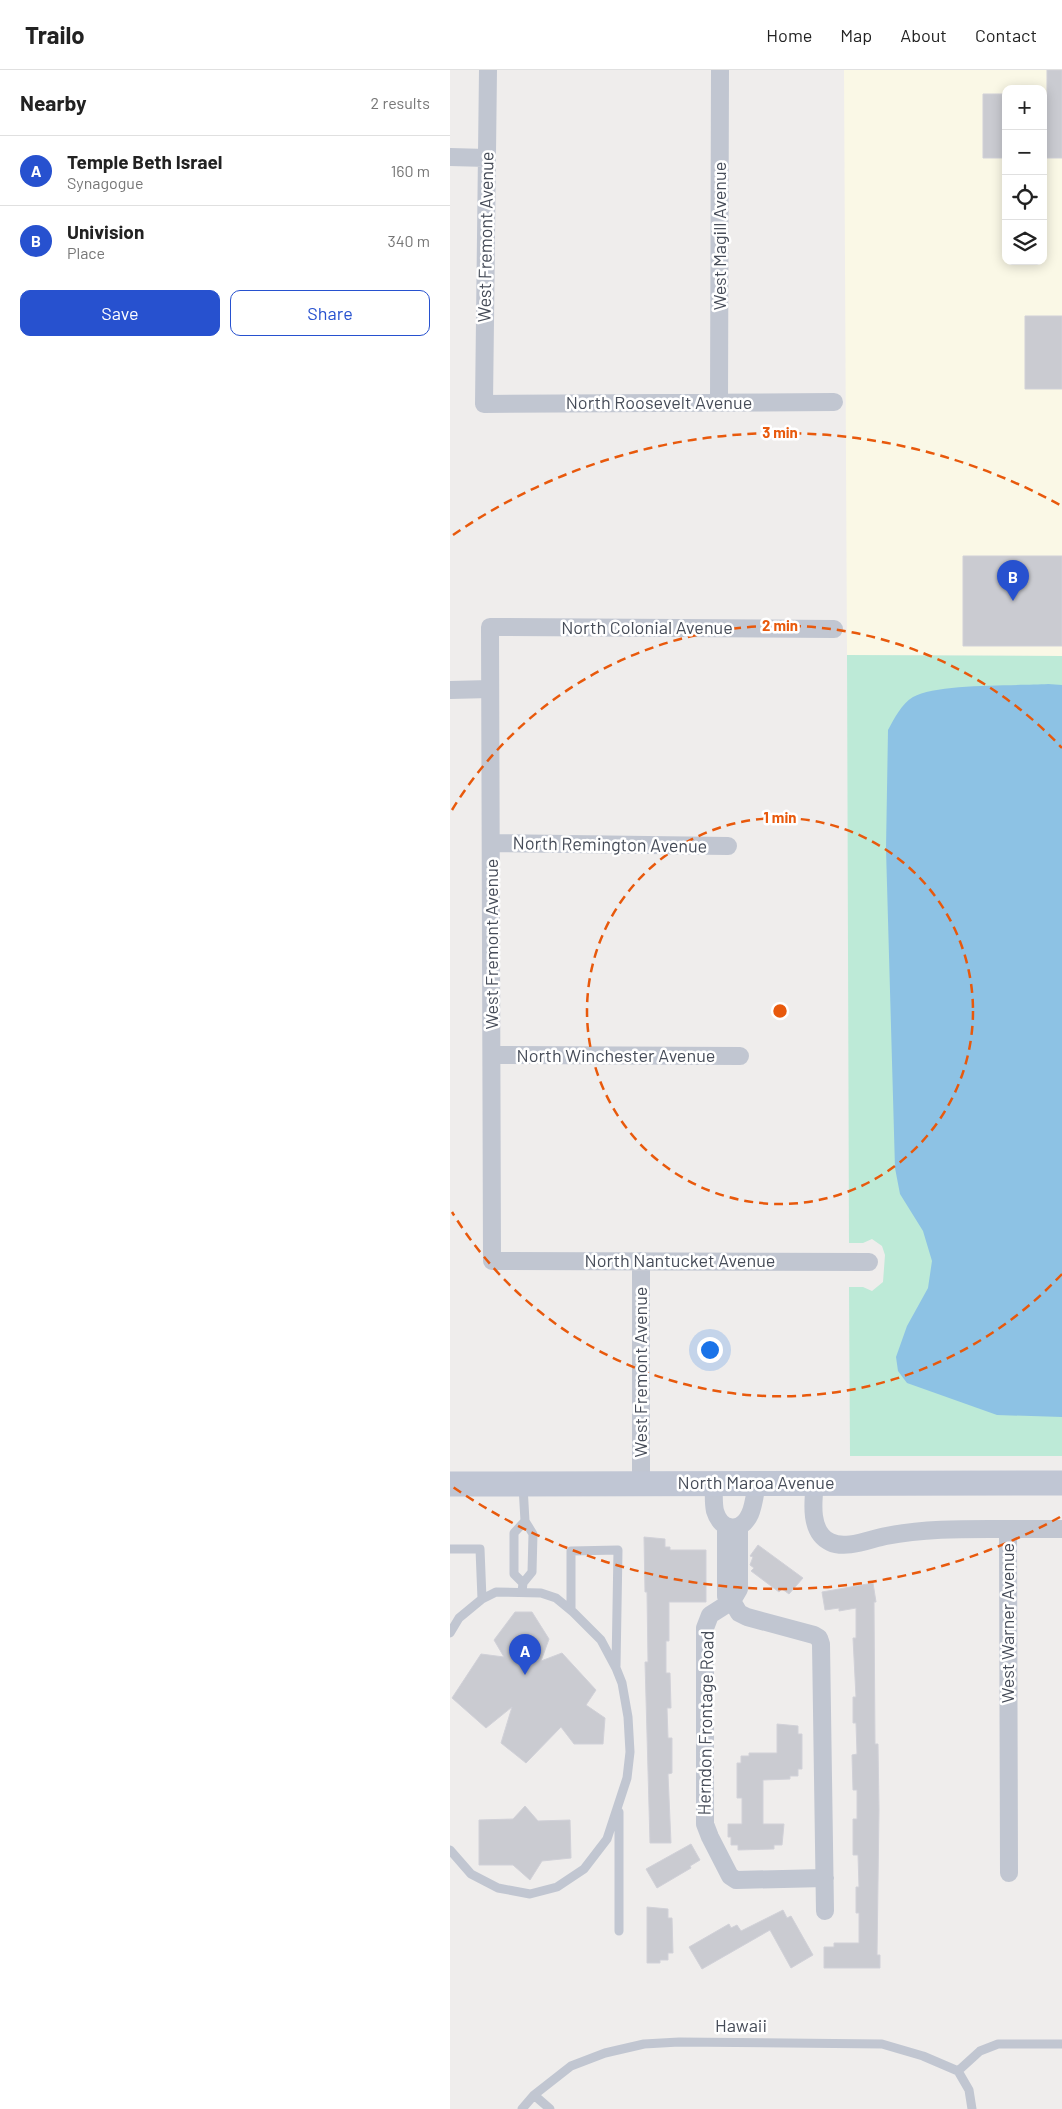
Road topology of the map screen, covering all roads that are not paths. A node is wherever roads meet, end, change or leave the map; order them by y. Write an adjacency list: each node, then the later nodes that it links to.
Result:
1 (488, 70): 4 (street, West Fremont Avenue)
2 (720, 70): 5 (street, West Magill Avenue)
3 (450, 157): 4 (street)
4 (487, 158): 7 (street, West Fremont Avenue)
5 (719, 402): 6 (street, North Roosevelt Avenue); 7 (street, North Roosevelt Avenue)
6 (834, 402)
7 (484, 404)
8 (490, 627): 9 (street, North Colonial Avenue); 10 (street, West Fremont Avenue)
9 (834, 629)
10 (490, 689): 11 (street); 12 (street, West Fremont Avenue)
11 (450, 690)
12 (491, 843): 13 (street, North Remington Avenue); 14 (street, West Fremont Avenue)
13 (728, 846)
14 (492, 1055): 15 (street, North Winchester Avenue); 16 (street, West Fremont Avenue)
15 (740, 1056)
16 (492, 1261): 17 (street, North Nantucket Avenue)
17 (641, 1261): 18 (street, North Nantucket Avenue); 24 (street, West Fremont Avenue)
18 (869, 1262)
19 (757, 1483): 20 (main road, North Maroa Avenue); 25 (main road, North Maroa Avenue); 27 (street)
20 (815, 1483): 21 (main road, North Maroa Avenue); 28 (street, West Warner Avenue)
21 (1062, 1483)
22 (450, 1484): 23 (main road, North Maroa Avenue)
23 (523, 1484): 24 (main road, North Maroa Avenue); 26 (lane)
24 (641, 1484): 25 (main road, North Maroa Avenue)
25 (714, 1484): 27 (street)
26 (525, 1521): 31 (lane); 31 (lane)
27 (733, 1528): 33 (street)
28 (1008, 1529): 29 (street); 39 (street, West Warner Avenue)
29 (1062, 1529)
30 (450, 1549): 32 (lane)
31 (523, 1588): 32 (lane); 34 (lane)
32 (482, 1599): 35 (lane)
33 (732, 1601): 40 (street); 40 (street, Herndon Frontage Road)
34 (571, 1610): 36 (lane); 36 (lane)
35 (450, 1633)
36 (616, 1668): 37 (lane)
37 (620, 1805): 38 (lane); 42 (lane)
38 (450, 1850)
39 (1009, 1873)
40 (825, 1878): 41 (street)
41 (825, 1911)
42 (619, 1931)
43 (1062, 2044): 44 (lane)
44 (958, 2071): 45 (lane, Hawaii); 48 (lane)
45 (534, 2095): 46 (lane, Hawaii); 47 (lane)
46 (522, 2109)
47 (550, 2109)
48 (972, 2109)

